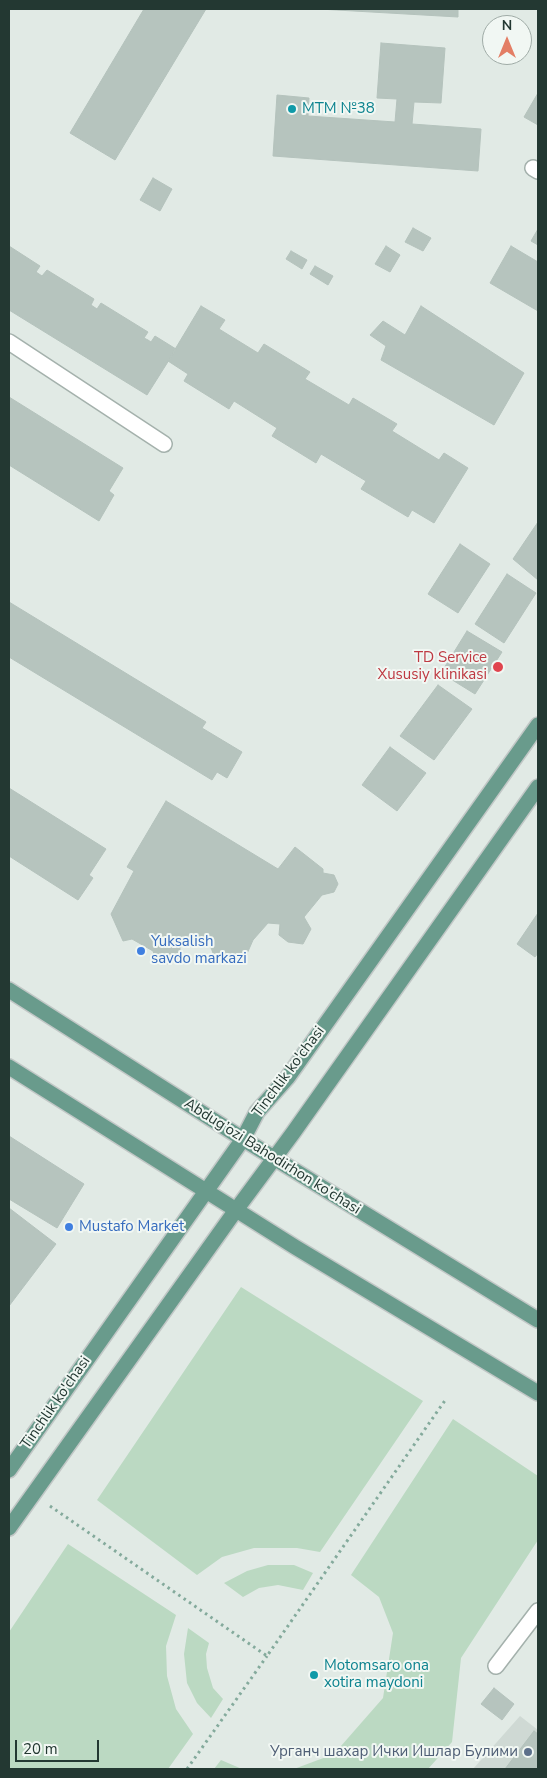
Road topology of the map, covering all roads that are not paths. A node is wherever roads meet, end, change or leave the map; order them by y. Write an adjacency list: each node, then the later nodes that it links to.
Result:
1 (9, 342): 2 (lane)
2 (164, 444)
3 (538, 725): 7 (main road, Tinchlik ko'chasi)
4 (538, 786): 8 (main road)
5 (9, 990): 7 (main road, Abdug’ozi Bahodirhon ko’chasi)
6 (9, 1067): 9 (main road)
7 (243, 1139): 8 (main road, Abdug’ozi Bahodirhon ko’chasi); 9 (main road, Tinchlik ko'chasi)
8 (274, 1158): 10 (main road); 11 (main road, Abdug’ozi Bahodirhon ko’chasi)
9 (205, 1191): 10 (main road); 13 (main road, Tinchlik ko'chasi)
10 (236, 1210): 12 (main road); 14 (main road)
11 (538, 1320)
12 (538, 1393)
13 (9, 1470)
14 (9, 1528)
15 (538, 1611): 16 (lane)
16 (496, 1666)

